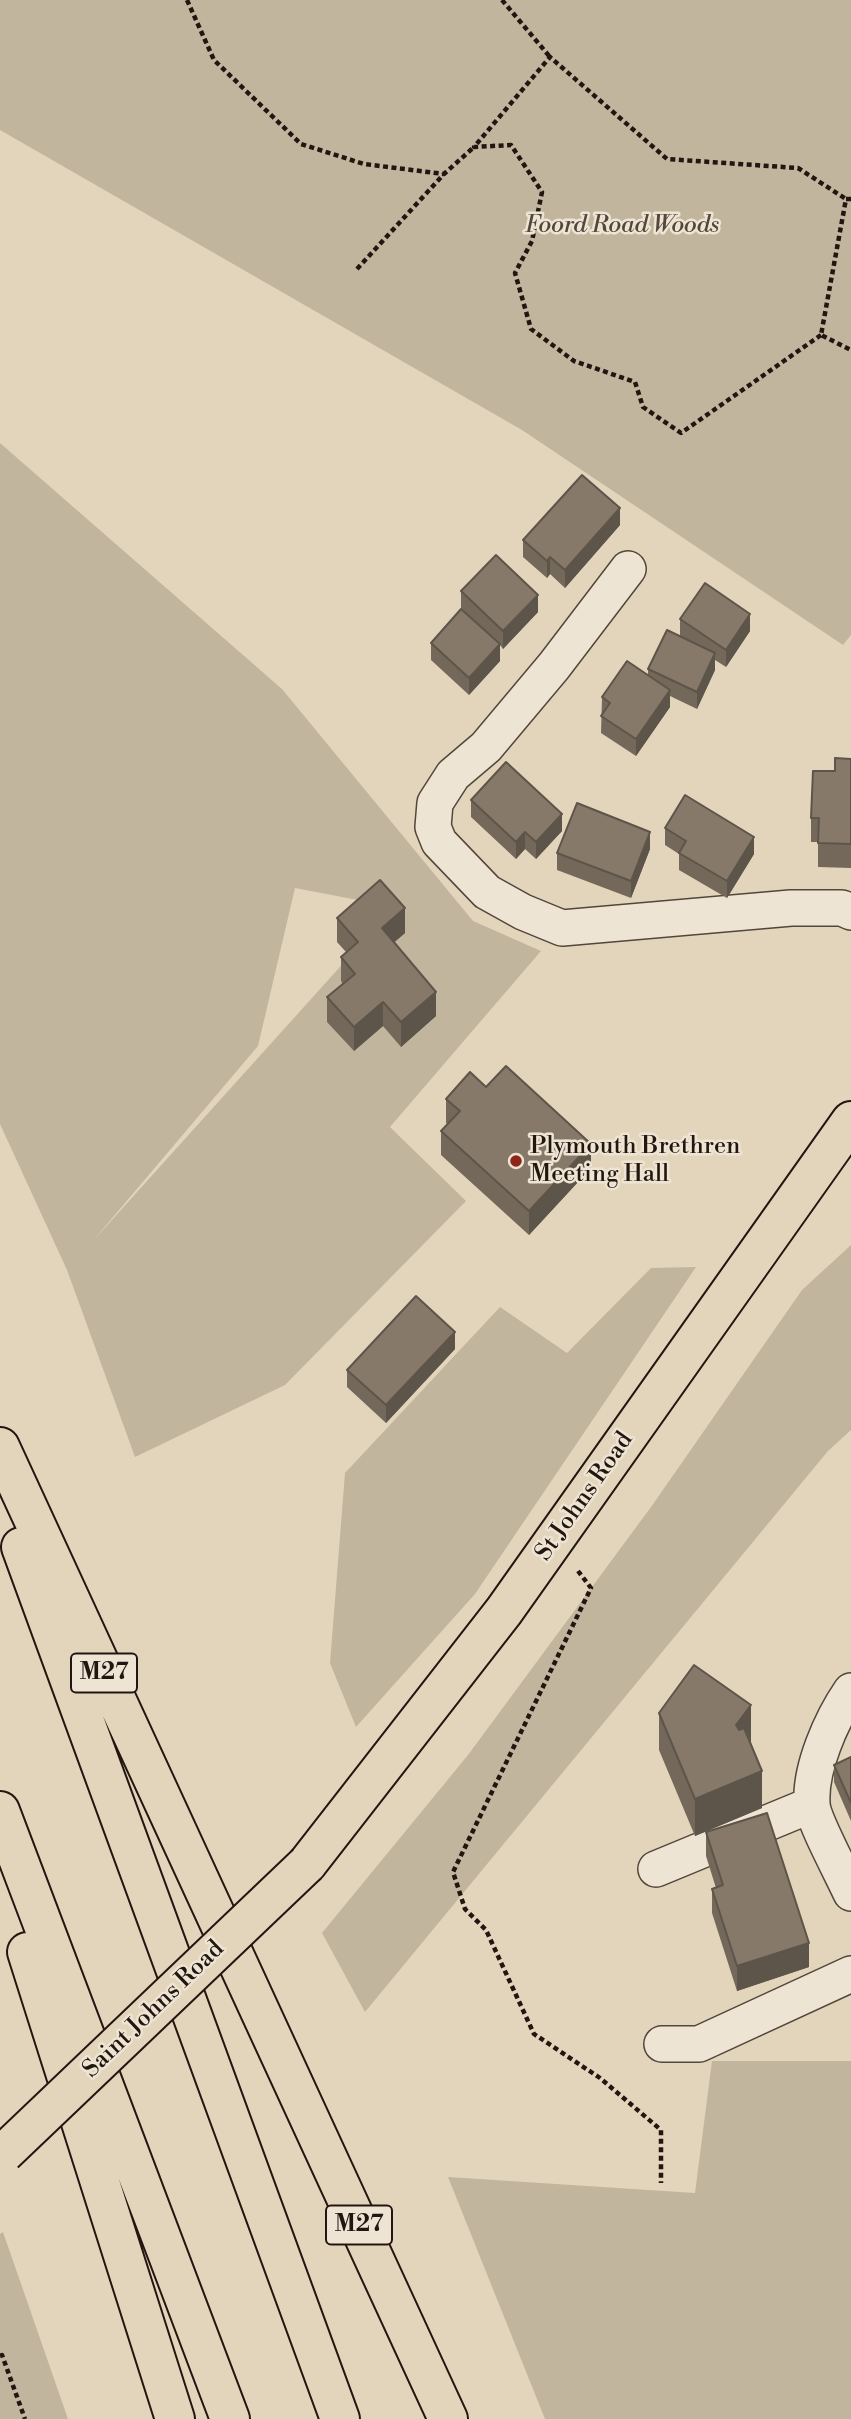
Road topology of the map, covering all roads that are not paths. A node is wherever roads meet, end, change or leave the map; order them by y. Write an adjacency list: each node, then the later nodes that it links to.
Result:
1 (628, 569): 2 (street)
2 (851, 912)
3 (851, 1121): 9 (main road, St Johns Road)
4 (0, 1447): 19 (main road, M27)
5 (0, 1489): 18 (main road, M27)
6 (851, 1691): 7 (street)
7 (811, 1805): 11 (street); 12 (street)
8 (0, 1811): 17 (main road)
9 (307, 1864): 15 (main road, Saint Johns Road, bridge)
10 (0, 1866): 16 (main road)
11 (656, 1869)
12 (851, 1893)
13 (851, 1974): 14 (street)
14 (662, 2044)
15 (2, 2154)
16 (175, 2419)
17 (230, 2419)
18 (340, 2419)
19 (448, 2419)

